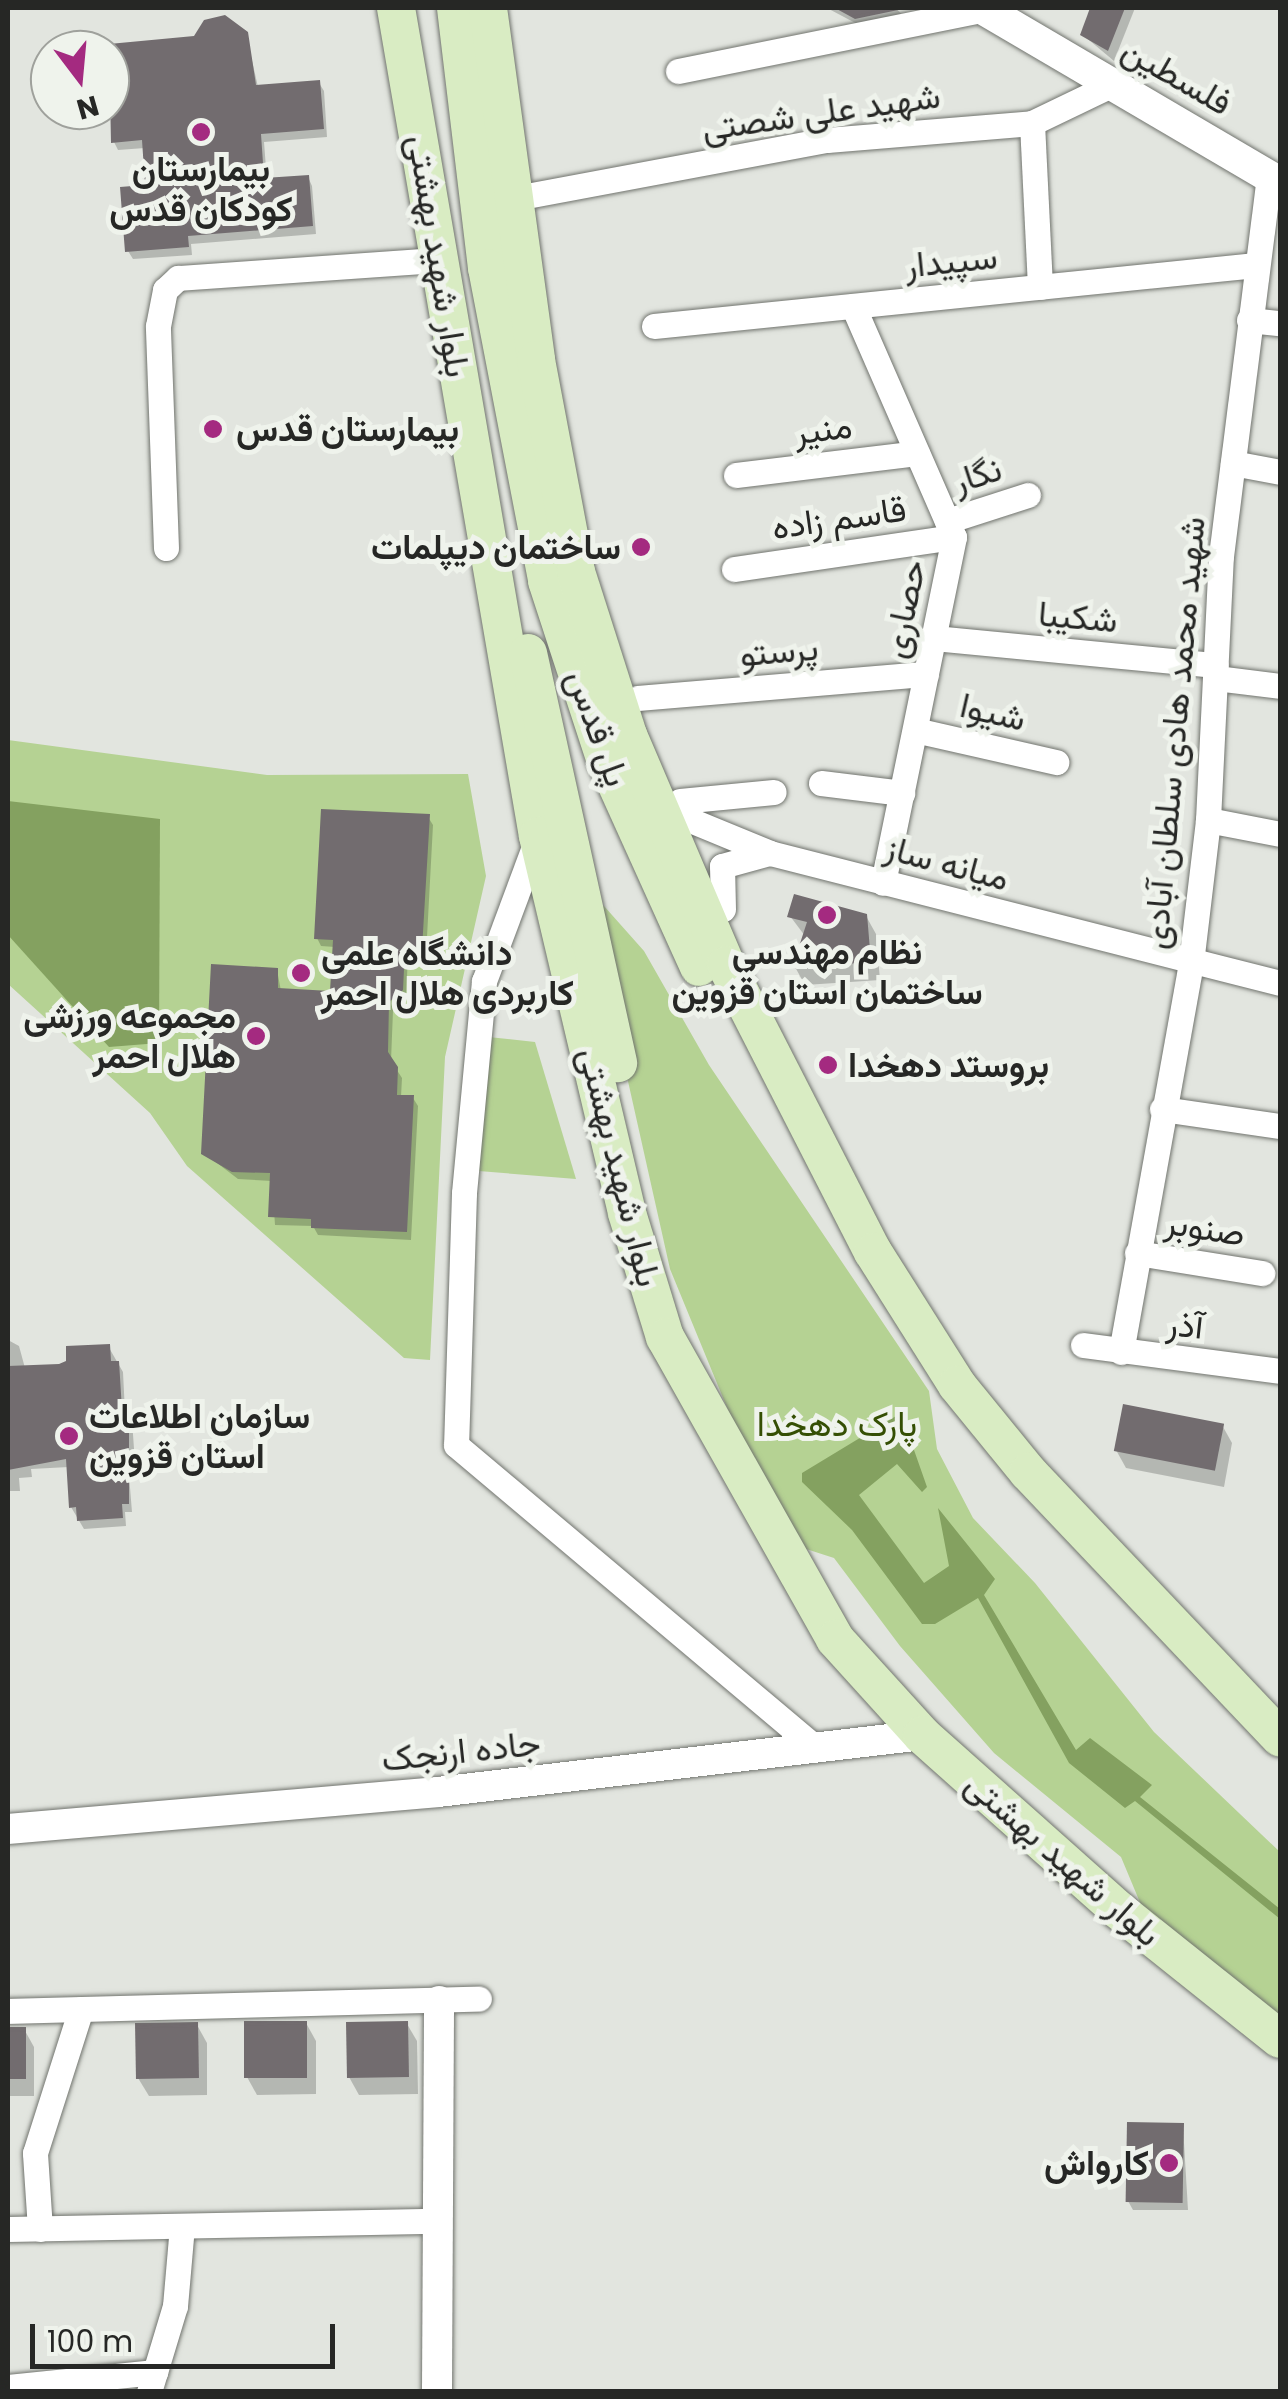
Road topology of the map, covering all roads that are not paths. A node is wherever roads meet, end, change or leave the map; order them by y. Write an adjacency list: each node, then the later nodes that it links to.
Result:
1 (386, 8): 9 (main road)
2 (396, 8): 9 (main road, بلوار شهید بهشتی)
3 (436, 8): 14 (main road, پل قدس)
4 (456, 8): 14 (main road, پل قدس)
5 (488, 8): 54 (main road, پل قدس)
6 (984, 8): 8 (street); 10 (main road, فلسطین)
7 (510, 18): 13 (main road)
8 (678, 71)
9 (413, 84): 14 (main road, بلوار شهید بهشتی)
10 (1113, 84): 11 (street, شهید علی شصتی); 12 (main road, فلسطین)
11 (1032, 123): 13 (street, شهید علی شصتی); 16 (street)
12 (1275, 180): 15 (street, شهید محمد هادی سلطان آبادی)
13 (532, 194): 33 (main road)
14 (464, 266): 27 (street); 42 (main road, بلوار شهید بهشتی); 54 (main road, پل قدس); 56 (main road, پل قدس)
15 (1256, 266): 16 (street, سپیدار); 18 (street, شهید محمد هادی سلطان آبادی)
16 (1040, 288): 17 (street, سپیدار)
17 (853, 306): 20 (street, سپیدار); 21 (street, حصاری)
18 (1249, 320): 19 (street); 22 (street, شهید محمد هادی سلطان آبادی)
19 (1280, 322)
20 (654, 326)
21 (918, 453): 24 (street, منیر); 26 (street, حصاری)
22 (1234, 464): 23 (street); 30 (street, شهید محمد هادی سلطان آبادی)
23 (1280, 472)
24 (736, 475)
25 (1028, 494): 26 (street, نگار)
26 (951, 529): 28 (street, قاسم زاده); 29 (street, حصاری)
27 (166, 548)
28 (734, 569)
29 (934, 638): 30 (street, شکیبا); 31 (street, حصاری)
30 (1216, 671): 32 (street, شکیبا); 40 (street, شهید محمد هادی سلطان آبادی)
31 (926, 674): 33 (street, پرستو); 34 (street, حصاری)
32 (1280, 686)
33 (638, 698): 39 (main road)
34 (915, 730): 35 (street, شیوا); 38 (street, حصاری)
35 (1056, 762)
36 (821, 782): 38 (street)
37 (774, 792): 39 (street)
38 (902, 793): 44 (street, حصاری)
39 (685, 810): 43 (street, میانه ساز); 45 (main road)
40 (1208, 820): 41 (street); 46 (street, شهید محمد هادی سلطان آبادی)
41 (1280, 834)
42 (538, 836): 56 (main road, بلوار شهید بهشتی); 60 (street)
43 (770, 853): 44 (street, میانه ساز); 45 (street)
44 (883, 882): 46 (street, میانه ساز)
45 (724, 909): 57 (main road)
46 (1191, 962): 47 (street, میانه ساز); 48 (street, شهید محمد هادی سلطان آبادی)
47 (1280, 984)
48 (1162, 1109): 49 (street); 50 (street, شهید محمد هادی سلطان آبادی)
49 (1280, 1126)
50 (1138, 1253): 51 (street, صنوبر); 53 (street, شهید محمد هادی سلطان آبادی)
51 (1262, 1273)
52 (1083, 1345): 53 (street, آذر)
53 (1120, 1352): 55 (street, آذر)
54 (946, 1368): 57 (main road, پل قدس)
55 (1280, 1370)
56 (691, 1388): 58 (main road, بلوار شهید بهشتی)
57 (1154, 1591): 59 (main road)
58 (922, 1735): 60 (street, جاده ارنجک); 66 (main road, بلوار شهید بهشتی)
59 (1280, 1738)
60 (816, 1748): 61 (street, جاده ارنجک)
61 (8, 1829)
62 (479, 2000): 63 (street)
63 (439, 2001): 64 (street); 67 (street)
64 (81, 2009): 65 (street); 69 (street)
65 (8, 2010)
66 (1280, 2038)
67 (436, 2221): 68 (street); 73 (street)
68 (182, 2226): 69 (street); 71 (street)
69 (40, 2228): 70 (street)
70 (8, 2229)
71 (152, 2382): 72 (street)
72 (8, 2387)
73 (437, 2392)

